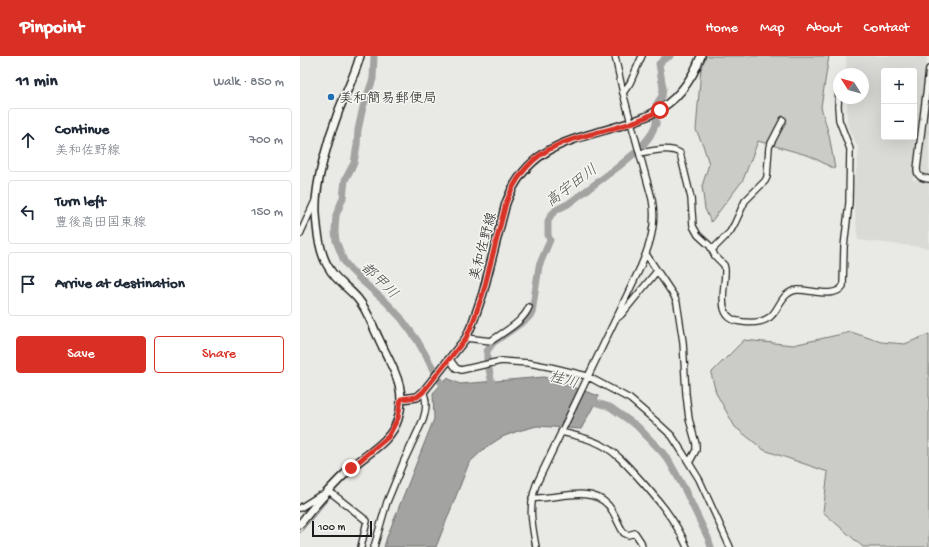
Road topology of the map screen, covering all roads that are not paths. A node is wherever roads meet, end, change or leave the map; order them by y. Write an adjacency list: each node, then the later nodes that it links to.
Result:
1 (360, 56): 12 (main road)
2 (615, 56): 6 (street)
3 (642, 56): 6 (street)
4 (701, 56): 9 (main road, 美和佐野線)
5 (929, 69): 11 (street)
6 (623, 93): 9 (street)
7 (838, 104): 16 (street)
8 (783, 120): 16 (street)
9 (632, 122): 10 (street); 21 (main road, 美和佐野線)
10 (640, 154): 16 (street); 17 (street)
11 (929, 179)
12 (316, 199): 13 (street); 25 (main road)
13 (307, 219): 14 (street); 15 (street)
14 (300, 220)
15 (300, 234)
16 (712, 250)
17 (646, 254): 18 (street); 20 (street)
18 (657, 271): 20 (street); 27 (street)
19 (529, 307): 21 (street)
20 (615, 320): 23 (street)
21 (466, 338): 22 (main road, 美和佐野線)
22 (449, 361): 23 (street); 24 (main road, 美和佐野線)
23 (587, 378): 26 (street); 27 (street)
24 (425, 390): 25 (main road); 33 (street)
25 (401, 399): 28 (main road)
26 (561, 431): 29 (street); 36 (street)
27 (689, 463): 37 (street)
28 (328, 493): 30 (street); 31 (main road); 32 (street)
29 (532, 498): 34 (street); 35 (street)
30 (300, 508)
31 (300, 524)
32 (361, 547)
33 (374, 547)
34 (536, 547)
35 (642, 547)
36 (688, 547)
37 (730, 547)

